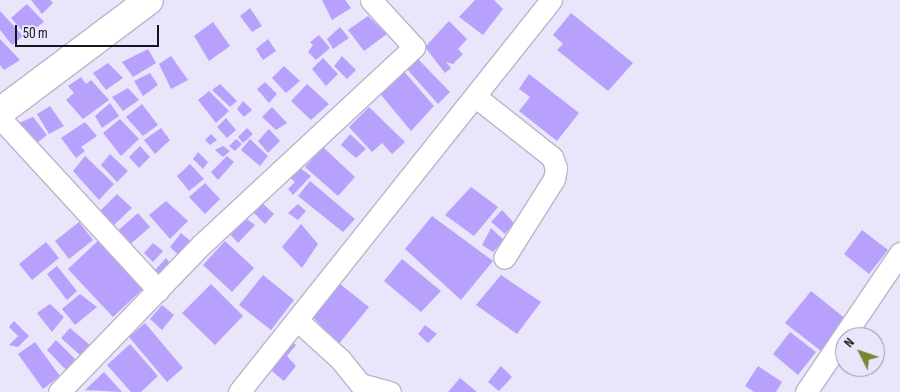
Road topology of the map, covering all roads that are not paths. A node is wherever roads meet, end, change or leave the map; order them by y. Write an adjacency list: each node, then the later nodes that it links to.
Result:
1 (149, 0): 5 (highway)
2 (371, 0): 9 (street)
3 (551, 0): 4 (street)
4 (476, 97): 8 (street); 10 (street)
5 (0, 112)
6 (0, 118): 9 (street)
7 (900, 253): 14 (street)
8 (504, 258)
9 (158, 290): 12 (street)
10 (297, 320): 11 (street); 13 (street)
11 (241, 391)
12 (59, 392)
13 (390, 392)
14 (806, 392)

